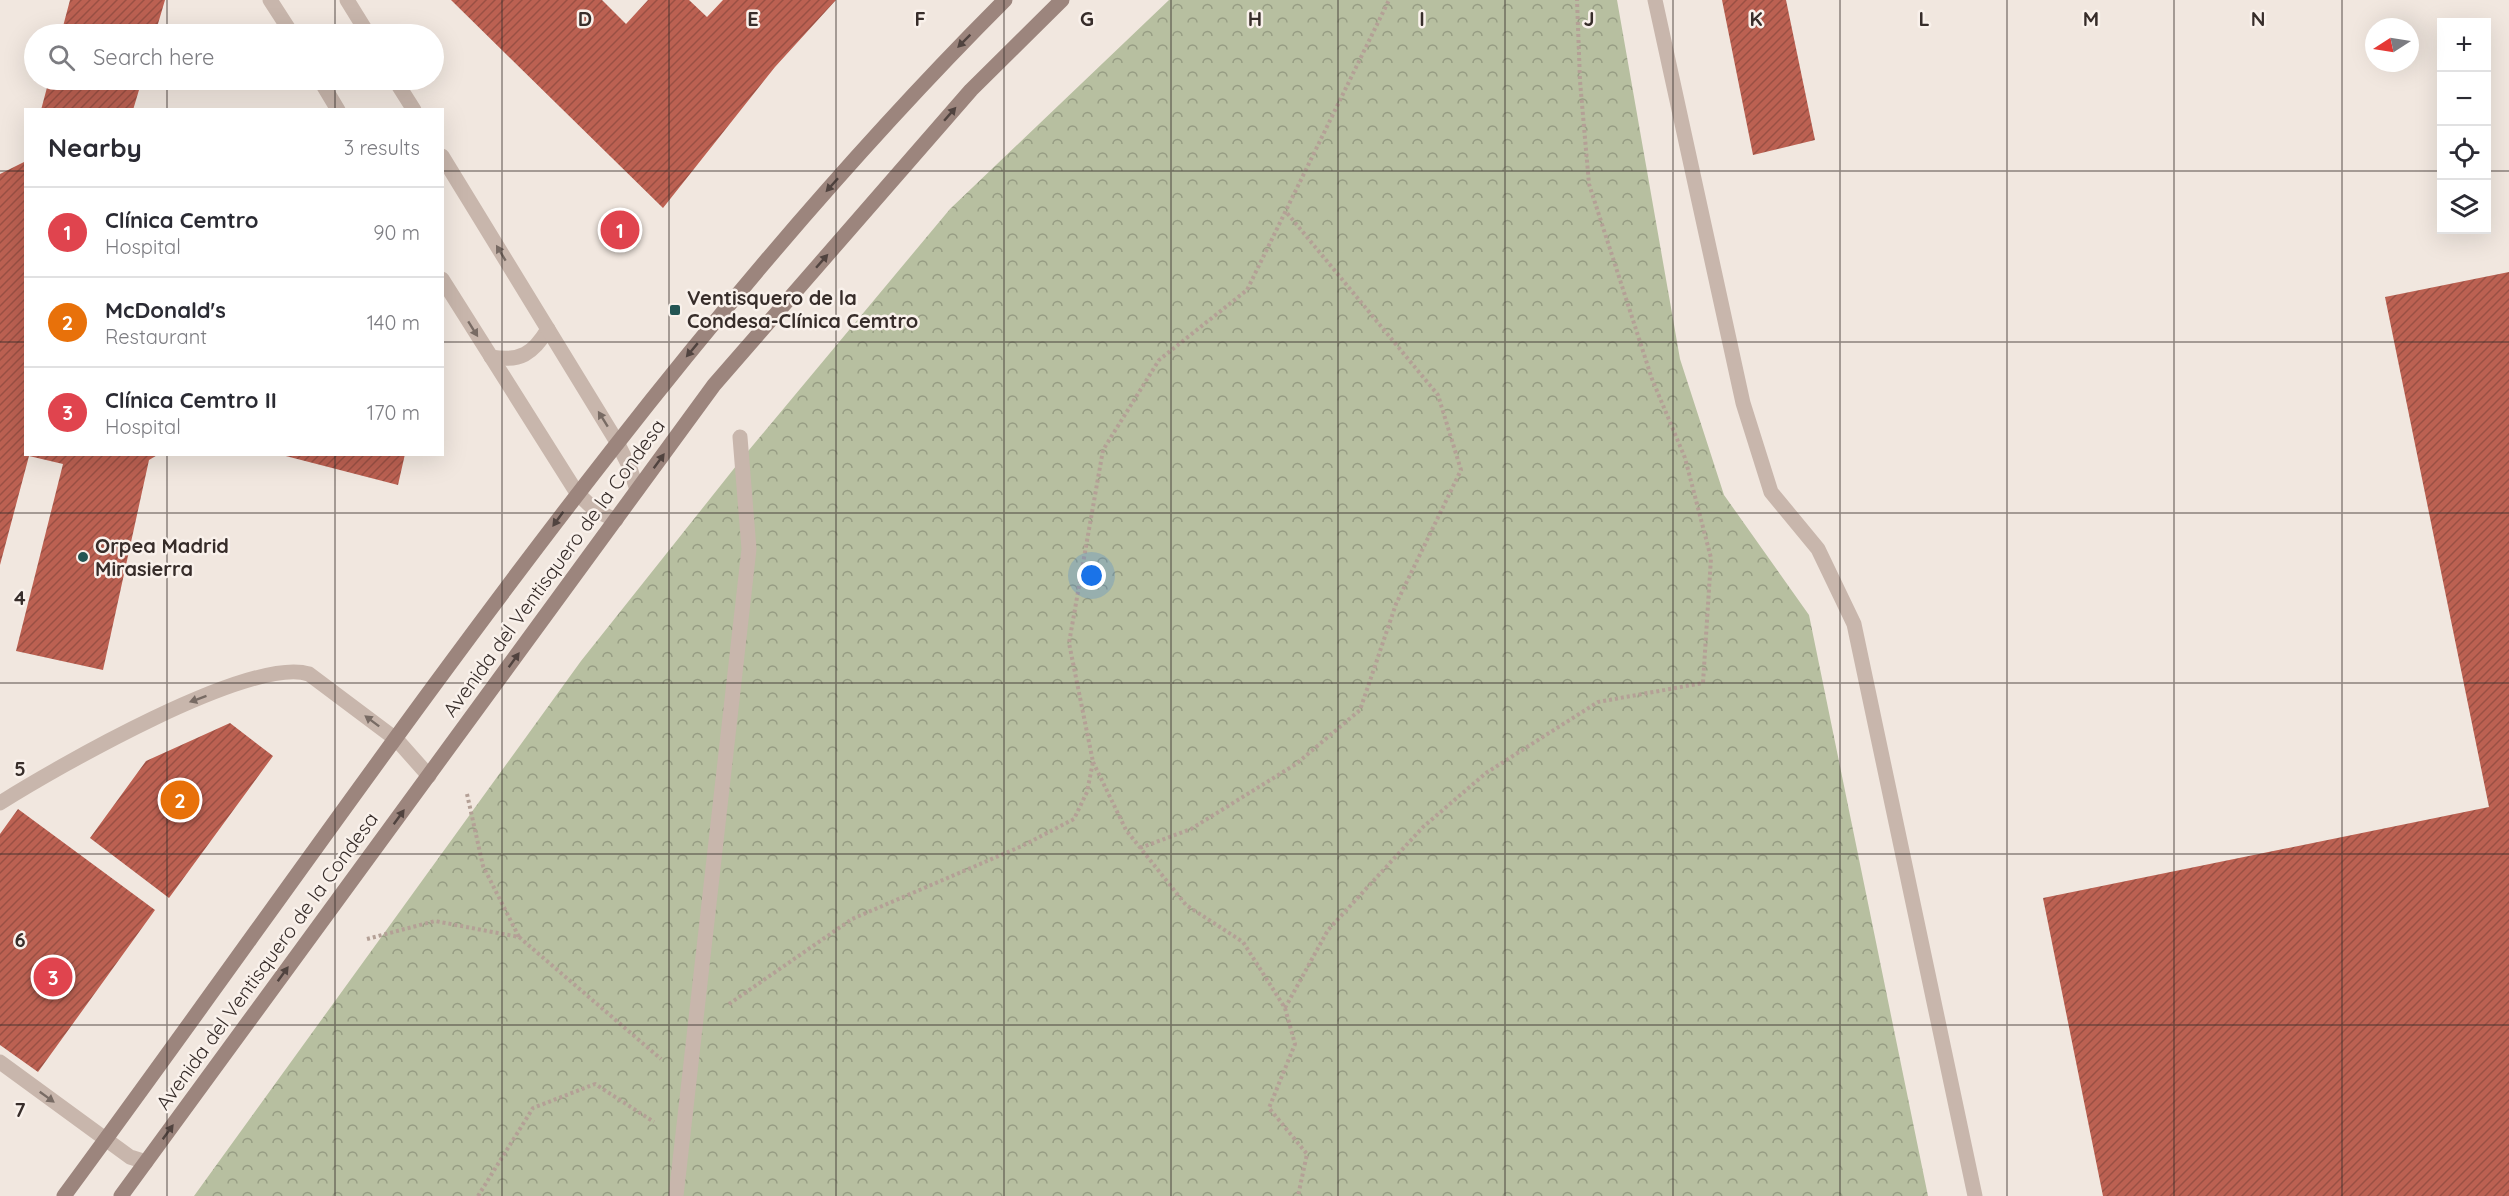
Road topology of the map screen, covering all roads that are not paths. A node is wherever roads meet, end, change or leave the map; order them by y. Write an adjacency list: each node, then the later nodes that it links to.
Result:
1 (347, 0): 7 (street)
2 (1005, 0): 17 (main road, Avenida del Ventisquero de la Condesa, one-way to 17)
3 (1062, 0): 18 (main road, Avenida del Ventisquero de la Condesa, one-way to 3)
4 (1655, 0): 30 (street)
5 (273, 1): 6 (street)
6 (286, 24)
7 (362, 24)
8 (326, 90): 10 (street)
9 (401, 90): 11 (street)
10 (337, 108)
11 (413, 108)
12 (444, 159): 14 (street, one-way to 12)
13 (444, 282): 15 (street, one-way to 15)
14 (548, 329): 15 (street); 17 (street, one-way to 14)
15 (491, 357): 19 (street)
16 (740, 437): 29 (street)
17 (617, 442): 18 (street); 19 (main road, Avenida del Ventisquero de la Condesa)
18 (637, 490): 20 (main road, Avenida del Ventisquero de la Condesa)
19 (577, 493): 20 (street); 21 (main road, Avenida del Ventisquero de la Condesa, one-way to 21)
20 (616, 520): 22 (main road, Avenida del Ventisquero de la Condesa, one-way to 20)
21 (397, 740): 22 (street); 23 (street, one-way to 23); 25 (main road, Avenida del Ventisquero de la Condesa)
22 (429, 776): 26 (main road, Avenida del Ventisquero de la Condesa, one-way to 22)
23 (0, 803)
24 (0, 1062): 25 (street, one-way to 25)
25 (106, 1139): 26 (street); 27 (main road, Avenida del Ventisquero de la Condesa)
26 (146, 1162): 28 (main road, Avenida del Ventisquero de la Condesa)
27 (64, 1196)
28 (121, 1196)
29 (676, 1196)
30 (1975, 1196)

